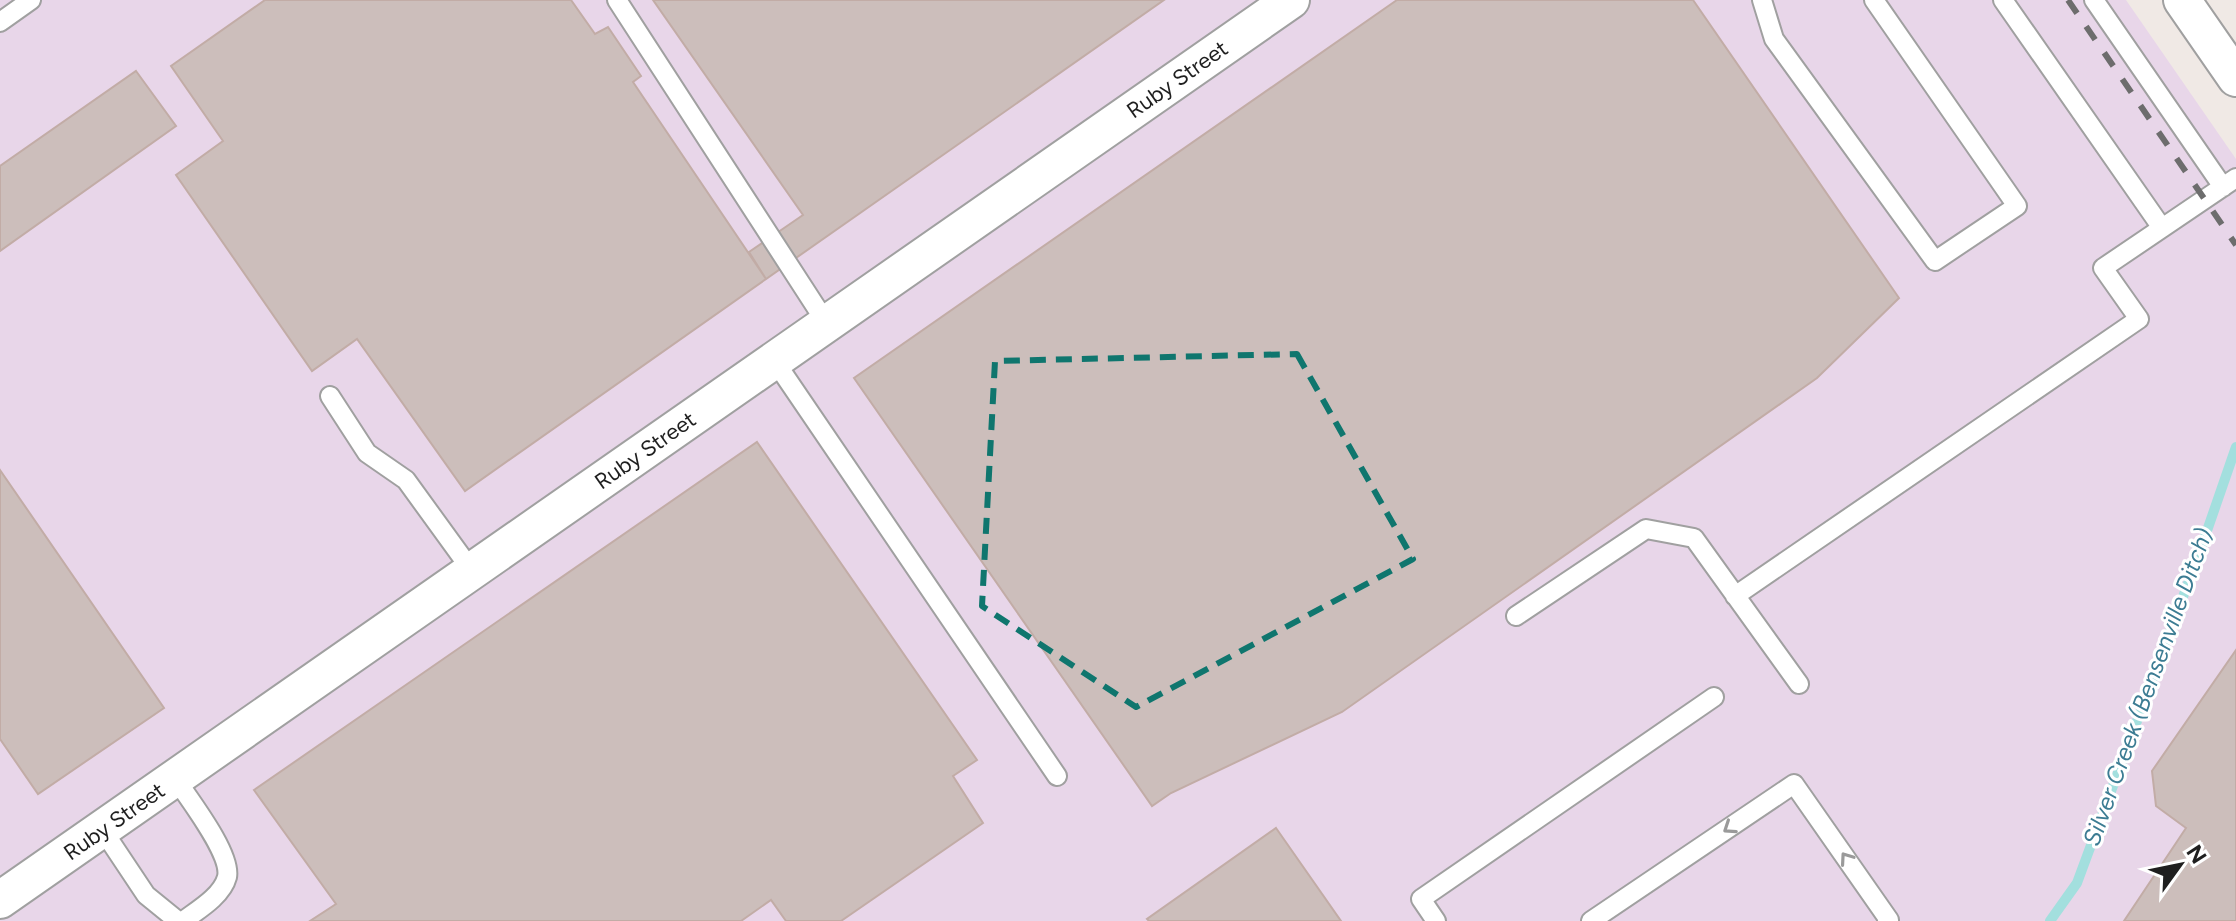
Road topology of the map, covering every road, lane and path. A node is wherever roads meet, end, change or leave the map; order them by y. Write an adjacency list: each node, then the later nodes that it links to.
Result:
1 (31, 0): 9 (lane)
2 (617, 0): 13 (lane)
3 (1291, 0): 13 (street, Ruby Street)
4 (1762, 0): 5 (lane)
5 (1874, 0)
6 (2003, 0): 12 (lane)
7 (2094, 0): 11 (lane)
8 (2182, 0): 10 (street)
9 (0, 22)
10 (2236, 78)
11 (2230, 183): 12 (lane)
12 (2162, 228): 17 (lane)
13 (827, 324): 14 (street, Ruby Street)
14 (774, 360): 16 (street, Ruby Street); 21 (lane)
15 (330, 396): 16 (lane)
16 (472, 571): 22 (street, Ruby Street)
17 (1735, 596): 18 (lane); 19 (lane)
18 (1516, 616)
19 (1799, 684)
20 (1714, 697): 26 (lane)
21 (1057, 776)
22 (175, 778): 23 (street, Ruby Street); 25 (lane)
23 (102, 829): 24 (street, Ruby Street); 25 (lane)
24 (0, 900)
25 (181, 921)
26 (1436, 921)
27 (1591, 921): 28 (lane, one-way to 27)
28 (1887, 921)

